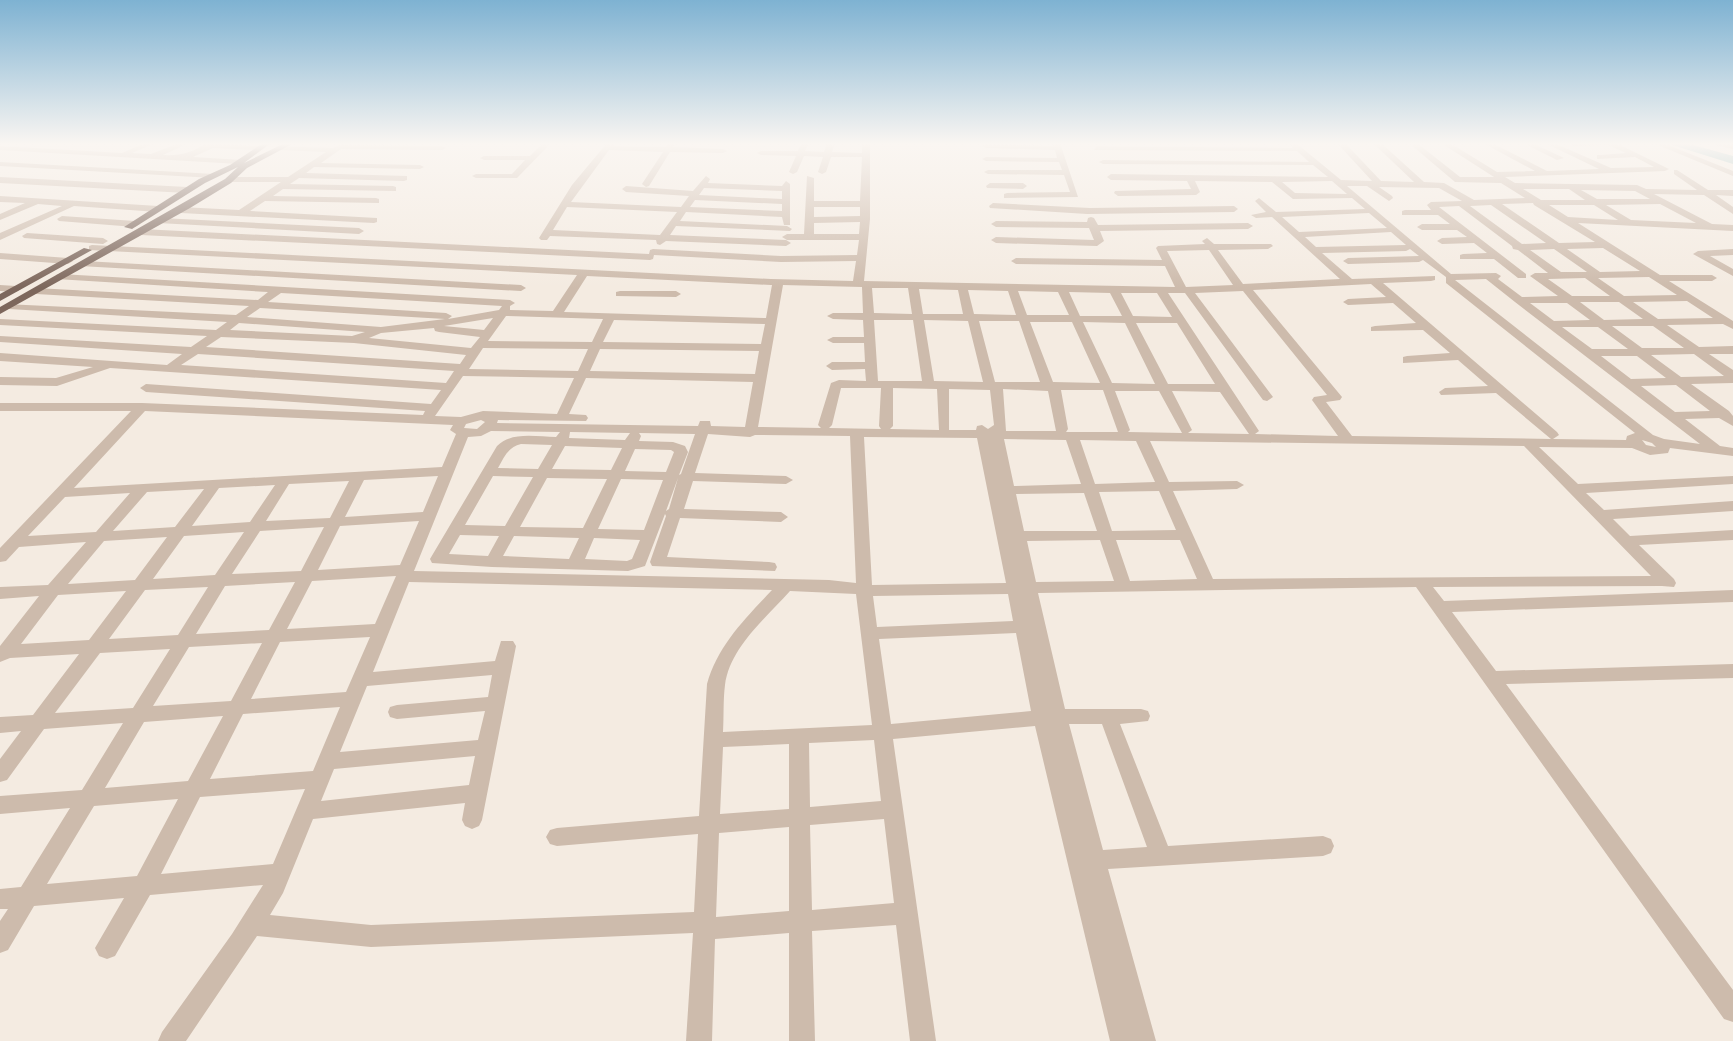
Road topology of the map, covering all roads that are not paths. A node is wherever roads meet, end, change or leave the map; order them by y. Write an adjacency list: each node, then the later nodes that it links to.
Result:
1 (1687, 191): 88 (street)
2 (38, 192): 38 (street)
3 (75, 192): 44 (street)
4 (112, 192): 53 (street)
5 (185, 192): 60 (main road)
6 (200, 192): 80 (main road)
7 (210, 192): 63 (main road)
8 (272, 192): 35 (street)
9 (574, 192): 39 (street)
10 (637, 192): 54 (street)
11 (756, 192): 54 (street)
12 (786, 192): 45 (street)
13 (809, 192): 55 (street)
14 (865, 192): 56 (street)
15 (1074, 192): 32 (street)
16 (1196, 192): 31 (street)
17 (1288, 192): 34 (street)
18 (1342, 192): 34 (street)
19 (1349, 192): 145 (street)
20 (1383, 192): 36 (street)
21 (1411, 192): 49 (street)
22 (1438, 192): 50 (street)
23 (1456, 192): 51 (street)
24 (1520, 192): 47 (street)
25 (1577, 192): 52 (street)
26 (1647, 192): 43 (street)
27 (1671, 192): 93 (street)
28 (1697, 192): 29 (street)
29 (1704, 192): 30 (street); 66 (street)
30 (1728, 192): 37 (street)
31 (1118, 193): 64 (street)
32 (1007, 196)
33 (1, 197): 38 (street)
34 (1348, 197): 67 (street)
35 (263, 198): 41 (street); 68 (street)
36 (1389, 198)
37 (1733, 199)
38 (19, 200): 40 (street)
39 (567, 200): 54 (street); 69 (street)
40 (38, 201): 44 (street); 74 (street)
41 (376, 201)
42 (1259, 201): 73 (street)
43 (1665, 201): 52 (street); 59 (street)
44 (52, 202): 48 (street)
45 (786, 202): 54 (street); 71 (street)
46 (1492, 202): 47 (street); 51 (street); 112 (street)
47 (1535, 202): 52 (street); 79 (street)
48 (73, 203): 53 (street); 100 (street)
49 (1427, 203): 50 (street); 70 (street); 92 (street)
50 (1457, 203): 51 (street); 114 (street)
51 (1472, 203)
52 (1596, 203): 62 (street)
53 (86, 204): 60 (street)
54 (688, 204): 69 (street); 71 (street); 82 (street); 99 (street); 102 (street)
55 (809, 204): 56 (street); 78 (street)
56 (865, 204): 76 (street)
57 (993, 206): 58 (street)
58 (1086, 207): 64 (street); 89 (street)
59 (1677, 208): 62 (street); 87 (street)
60 (158, 209): 94 (main road)
61 (1234, 209): 65 (street)
62 (1606, 209): 84 (street)
63 (181, 210): 68 (street); 80 (main road)
64 (1126, 210): 65 (street)
65 (1184, 210): 90 (street)
66 (1733, 211)
67 (1365, 212): 73 (street); 81 (street)
68 (241, 213): 77 (street)
69 (559, 213): 82 (street)
70 (1405, 213)
71 (787, 214): 99 (street)
72 (1256, 215): 73 (street)
73 (1275, 215): 97 (street)
74 (0, 218)
75 (62, 219): 94 (street)
76 (865, 219): 78 (street); 104 (street)
77 (374, 220)
78 (809, 220): 103 (street)
79 (1563, 220): 84 (street); 109 (street)
80 (156, 221): 94 (main road); 95 (street); 110 (main road)
81 (1376, 221): 83 (street); 96 (street)
82 (553, 223): 101 (street)
83 (1313, 223)
84 (1630, 223): 87 (street)
85 (996, 224): 89 (street)
86 (1248, 226): 90 (street)
87 (1710, 226): 93 (street)
88 (1733, 226): 93 (street)
89 (1093, 227): 90 (street); 107 (street)
90 (1196, 227): 113 (street)
91 (1422, 227): 92 (street)
92 (1458, 227): 106 (street)
93 (1721, 227)
94 (138, 228): 110 (main road); 118 (street)
95 (359, 231)
96 (1387, 231): 97 (street); 115 (street)
97 (1297, 234): 117 (street)
98 (27, 236): 110 (street)
99 (787, 236): 102 (street); 103 (street); 133 (street)
100 (0, 237)
101 (545, 237): 102 (street); 118 (street); 119 (street)
102 (664, 237): 119 (street)
103 (809, 237): 104 (street)
104 (864, 237): 124 (street)
105 (996, 240): 107 (street)
106 (1476, 240): 108 (street); 116 (street)
107 (1011, 241): 144 (street)
108 (1442, 241)
109 (1603, 245): 112 (street); 141 (street)
110 (102, 246): 125 (street); 127 (main road); 130 (main road); 173 (main road)
111 (1268, 246): 113 (street)
112 (1556, 246): 114 (street); 137 (street)
113 (1211, 247): 129 (street); 155 (street)
114 (1519, 247): 116 (street); 136 (street)
115 (1406, 248): 117 (street); 126 (street)
116 (1485, 248): 122 (street)
117 (1314, 250): 149 (street)
118 (536, 252): 119 (street); 131 (street)
119 (653, 252): 133 (street); 135 (street)
120 (1733, 252): 134 (street)
121 (0, 256): 127 (street)
122 (1495, 256): 123 (street); 139 (street)
123 (1463, 257)
124 (862, 258): 133 (street); 150 (street)
125 (320, 259): 131 (street); 143 (street)
126 (1419, 259): 128 (street); 145 (street)
127 (68, 261): 156 (main road)
128 (1348, 261)
129 (1168, 262): 144 (street); 161 (street)
130 (84, 264): 142 (main road); 143 (street)
131 (527, 271): 132 (street); 154 (street)
132 (584, 273): 135 (street); 175 (street)
133 (776, 273): 146 (street); 150 (street); 188 (street)
134 (1733, 273)
135 (637, 275): 146 (street)
136 (1558, 275): 137 (street); 140 (street)
137 (1593, 275): 141 (street); 166 (street)
138 (1488, 276): 139 (street); 145 (street); 170 (street)
139 (1522, 276): 140 (street)
140 (1538, 276): 168 (street)
141 (1652, 276): 147 (street); 167 (street)
142 (60, 277): 158 (street); 162 (main road)
143 (297, 277): 154 (street); 158 (street)
144 (1017, 277): 152 (street); 157 (street); 183 (street)
145 (1443, 277): 148 (street); 263 (street)
146 (686, 278): 164 (street)
147 (1712, 278)
148 (1374, 281): 149 (street); 169 (street)
149 (1349, 282): 155 (street)
150 (862, 284): 151 (street); 178 (street)
151 (913, 285): 152 (street); 181 (street)
152 (962, 286): 182 (street)
153 (0, 288): 156 (street)
154 (521, 288): 174 (street)
155 (1243, 288): 161 (street); 261 (street)
156 (16, 289): 165 (main road)
157 (1062, 289): 159 (street); 185 (street)
158 (279, 290): 172 (street); 174 (street)
159 (1114, 290): 160 (street); 186 (street)
160 (1161, 290): 161 (street); 187 (street)
161 (1185, 290): 238 (street)
162 (36, 291): 172 (street); 173 (main road)
163 (620, 294): 164 (street)
164 (676, 294): 180 (street)
165 (0, 298)
166 (1622, 298): 167 (street); 168 (street); 190 (street)
167 (1687, 298): 193 (street)
168 (1568, 299): 170 (street); 191 (street)
169 (1396, 300): 171 (street); 194 (street)
170 (1519, 300): 192 (street)
171 (1348, 302)
172 (259, 304): 179 (street); 184 (street)
173 (3, 307): 184 (street)
174 (506, 308): 175 (street); 179 (street); 203 (street)
175 (557, 314): 176 (street)
176 (610, 316): 180 (street); 204 (street)
177 (833, 316): 178 (street)
178 (866, 317): 181 (street); 202 (street)
179 (473, 318): 195 (street)
180 (662, 318): 188 (street)
181 (920, 318): 182 (street); 227 (street)
182 (971, 318): 183 (street); 229 (street)
183 (1023, 318): 185 (street); 231 (street)
184 (238, 319): 197 (street); 198 (street)
185 (1075, 319): 186 (street); 232 (street)
186 (1129, 319): 187 (street); 234 (street)
187 (1180, 320): 235 (street)
188 (770, 321): 205 (street)
189 (0, 322): 198 (street)
190 (1656, 322): 191 (street); 193 (street); 208 (street)
191 (1600, 323): 192 (street); 209 (street)
192 (1551, 324): 210 (street)
193 (1729, 324)
194 (1426, 326): 196 (street); 211 (street)
195 (418, 327): 197 (street); 203 (street)
196 (1375, 329)
197 (386, 330): 200 (street)
198 (217, 334): 200 (street); 206 (street)
199 (0, 339): 206 (street)
200 (356, 340): 203 (street)
201 (833, 340): 202 (street)
202 (868, 340): 215 (street)
203 (481, 343): 204 (street); 218 (street)
204 (595, 346): 205 (street); 219 (street)
205 (765, 348): 220 (street)
206 (195, 350): 217 (street); 218 (street)
207 (1733, 350): 208 (street)
208 (1695, 351): 209 (street); 221 (street)
209 (1638, 352): 210 (street); 223 (street)
210 (1590, 354): 224 (street)
211 (1461, 356): 213 (street); 236 (street)
212 (0, 357): 214 (street)
213 (1407, 360)
214 (111, 364): 217 (street); 222 (street)
215 (870, 365): 216 (street); 225 (street)
216 (832, 366)
217 (170, 368): 230 (street); 233 (street)
218 (461, 370): 219 (street); 230 (street)
219 (581, 375): 220 (street); 252 (street)
220 (760, 378): 250 (street)
221 (1733, 378): 223 (street)
222 (0, 381)
223 (1677, 381): 224 (street); 244 (street)
224 (1629, 383): 243 (street)
225 (872, 384): 226 (street); 246 (street)
226 (887, 385): 227 (street); 247 (street)
227 (929, 386): 228 (street)
228 (943, 386): 229 (street); 251 (street)
229 (993, 386): 231 (street); 257 (street)
230 (450, 387): 240 (street)
231 (1051, 387): 232 (street); 258 (street)
232 (1108, 387): 234 (street); 254 (street)
233 (146, 388): 240 (street); 241 (street)
234 (1165, 388): 235 (street); 255 (street)
235 (1224, 388): 256 (street)
236 (1499, 389): 237 (street); 260 (street)
237 (1445, 392)
238 (1267, 397)
239 (0, 406): 241 (street)
240 (434, 408): 245 (street)
241 (136, 410): 242 (street); 245 (street); 249 (street); 285 (street)
242 (0, 414)
243 (1672, 416): 244 (street); 266 (street)
244 (1729, 416)
245 (426, 419): 249 (street)
246 (825, 425): 247 (street); 250 (street)
247 (886, 426): 251 (street)
248 (704, 427): 250 (street); 252 (street); 253 (street); 274 (street)
249 (460, 428): 252 (street); 269 (street)
250 (751, 428): 259 (street)
251 (944, 428): 257 (street)
252 (563, 430): 253 (street); 265 (street); 270 (street); 271 (street)
253 (636, 430): 265 (street)
254 (1123, 430): 255 (street); 258 (street)
255 (1185, 430): 256 (street)
256 (1252, 431): 261 (street)
257 (992, 432): 258 (street); 259 (street); 284 (street); 318 (street)
258 (1067, 433): 262 (street); 281 (street)
259 (857, 434): 320 (street)
260 (1552, 435): 261 (street); 263 (street)
261 (1345, 436): 262 (street); 264 (street)
262 (1142, 438): 280 (street)
263 (1646, 441): 264 (street); 266 (street); 268 (street)
264 (1528, 443): 283 (street)
265 (630, 444): 272 (street); 274 (street)
266 (1718, 451): 267 (street)
267 (1733, 452)
268 (1733, 461)
269 (448, 471): 273 (street); 289 (street)
270 (488, 472): 271 (street); 293 (street)
271 (543, 473): 272 (street); 294 (street)
272 (616, 474): 274 (street); 296 (street)
273 (359, 476): 275 (street); 291 (street)
274 (678, 476): 276 (street); 287 (street); 297 (street)
275 (285, 480): 278 (street); 292 (street)
276 (786, 480)
277 (1733, 480): 283 (street)
278 (215, 484): 282 (street); 295 (street)
279 (1237, 485): 280 (street)
280 (1162, 486): 281 (street); 299 (street)
281 (1089, 488): 284 (street); 298 (street)
282 (142, 489): 285 (street); 301 (street)
283 (1574, 489): 288 (street)
284 (1009, 490): 302 (street)
285 (61, 493): 304 (street)
286 (1733, 506): 288 (street)
287 (672, 513): 290 (street); 308 (street)
288 (1600, 515): 303 (street)
289 (429, 516): 291 (street); 309 (street)
290 (781, 517)
291 (335, 522): 292 (street); 310 (street)
292 (256, 527): 295 (street); 311 (street)
293 (453, 530): 294 (street); 306 (street)
294 (511, 531): 296 (street); 306 (street)
295 (178, 532): 301 (street); 314 (street)
296 (589, 533): 297 (street); 307 (street)
297 (649, 535): 307 (street)
298 (1106, 535): 299 (street); 302 (street); 317 (street)
299 (1185, 535): 316 (street)
300 (1733, 535): 303 (street)
301 (100, 536): 304 (street); 319 (street)
302 (1018, 536): 318 (street)
303 (1626, 541): 312 (street)
304 (15, 542): 305 (street)
305 (0, 557)
306 (492, 562): 307 (street)
307 (574, 565)
308 (769, 567)
309 (405, 573): 310 (street); 315 (street); 326 (street)
310 (307, 575): 311 (street); 328 (street)
311 (220, 581): 314 (street); 329 (street)
312 (1665, 581): 313 (street); 323 (street)
313 (1421, 582): 316 (street); 324 (street)
314 (139, 585): 319 (street); 331 (street)
315 (786, 585): 320 (street); 349 (street)
316 (1208, 585): 317 (street)
317 (1124, 586): 318 (street)
318 (1022, 588): 320 (street); 325 (street); 344 (street)
319 (53, 590): 321 (street); 332 (street)
320 (864, 590): 327 (street)
321 (0, 594)
322 (1733, 596): 323 (street)
323 (1684, 599): 324 (street)
324 (1439, 607): 335 (street)
325 (1023, 627): 327 (street); 344 (street)
326 (381, 630): 328 (street); 336 (street)
327 (870, 633): 347 (street)
328 (275, 636): 329 (street); 339 (street)
329 (183, 641): 331 (street); 341 (street)
330 (507, 646): 333 (street)
331 (93, 647): 332 (street); 345 (street)
332 (2, 654)
333 (503, 667): 336 (street); 338 (street)
334 (1733, 671): 335 (street)
335 (1491, 678): 376 (street)
336 (360, 680): 337 (street)
337 (352, 699): 339 (street); 351 (street)
338 (496, 703): 340 (street); 350 (street)
339 (236, 708): 341 (street); 353 (street)
340 (397, 712)
341 (139, 715): 345 (street); 355 (street)
342 (1108, 716): 343 (street); 344 (street); 364 (street)
343 (1141, 716)
344 (1049, 718): 347 (street); 365 (street); 381 (street)
345 (36, 723): 346 (street); 352 (street)
346 (0, 725)
347 (882, 732): 348 (street); 357 (street)
348 (799, 736): 349 (street); 359 (street)
349 (713, 740): 361 (street)
350 (487, 747): 351 (street); 354 (street)
351 (323, 770): 353 (street); 358 (street)
352 (0, 774)
353 (194, 789): 355 (street); 367 (street)
354 (478, 793): 358 (street); 360 (street)
355 (88, 797): 356 (street); 368 (street)
356 (0, 805)
357 (892, 809): 359 (street); 370 (street)
358 (306, 812): 366 (street)
359 (801, 816): 361 (street); 371 (street)
360 (472, 820)
361 (709, 822): 362 (street); 373 (street)
362 (557, 837)
363 (1323, 846): 364 (street)
364 (1161, 856): 365 (street)
365 (1095, 860): 382 (street)
366 (280, 873): 367 (street); 372 (street)
367 (143, 886): 368 (street); 375 (street)
368 (27, 897): 369 (street); 374 (street)
369 (0, 899)
370 (906, 913): 371 (street); 380 (street)
371 (800, 921): 373 (street); 379 (street)
372 (251, 924): 373 (street); 377 (street)
373 (705, 925): 378 (street)
374 (0, 942)
375 (107, 948)
376 (1733, 1010)
377 (171, 1041)
378 (699, 1041)
379 (802, 1041)
380 (923, 1041)
381 (1123, 1041)
382 (1143, 1041)

